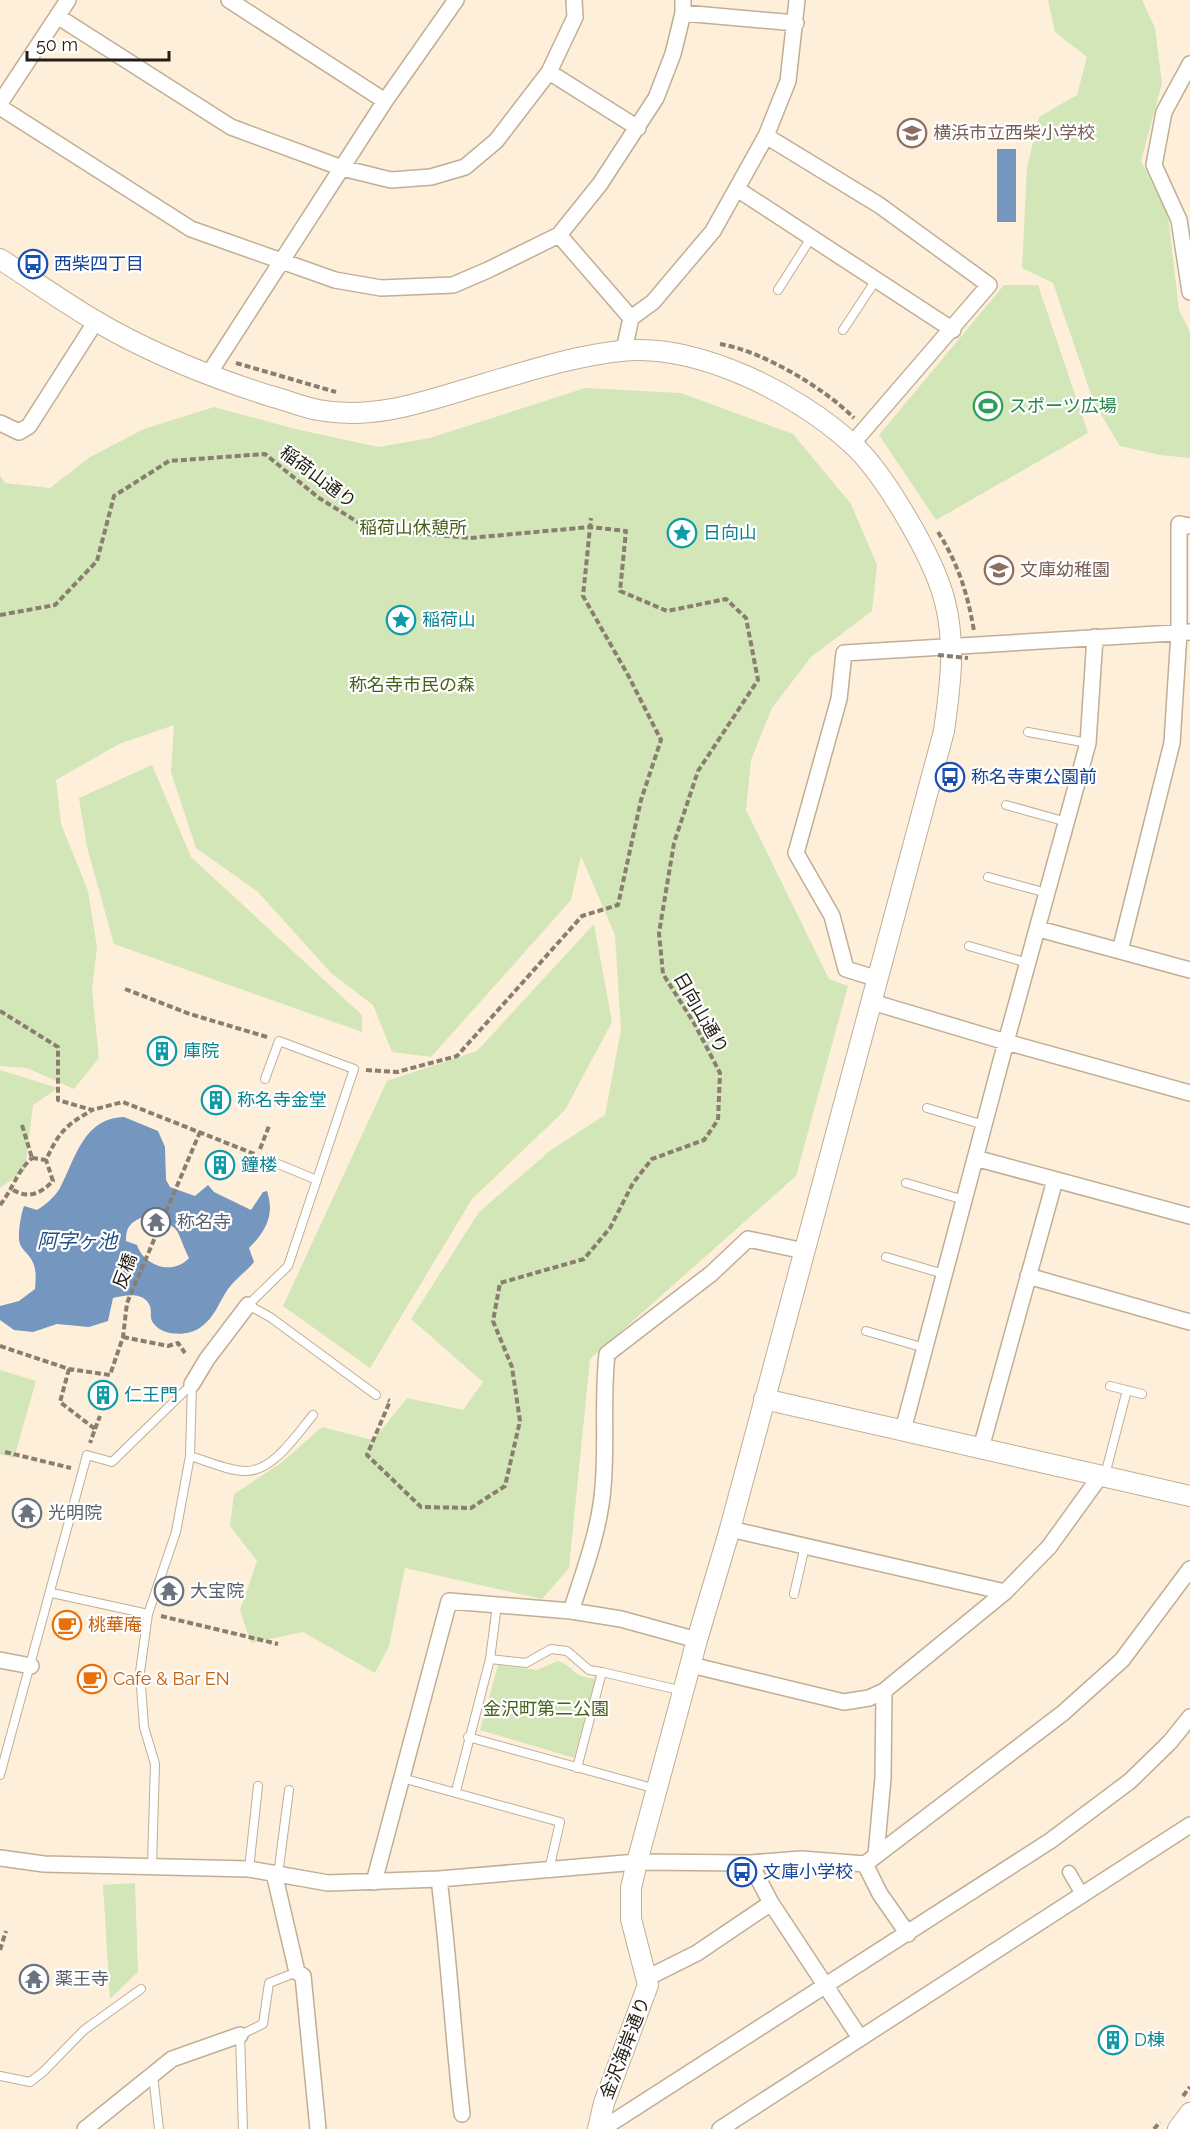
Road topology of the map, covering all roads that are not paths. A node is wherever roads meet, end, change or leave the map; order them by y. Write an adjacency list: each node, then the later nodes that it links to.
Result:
1 (68, 0): 7 (street)
2 (229, 0): 11 (street)
3 (574, 0): 10 (street)
4 (797, 0): 8 (street)
5 (450, 2): 11 (street)
6 (683, 7): 8 (street); 13 (street)
7 (57, 16): 12 (street); 15 (street)
8 (796, 23): 14 (street)
9 (1190, 64): 23 (street)
10 (549, 72): 13 (street); 15 (street)
11 (386, 101): 15 (street)
12 (0, 105): 20 (street)
13 (638, 128): 17 (street)
14 (766, 136): 16 (street); 27 (street)
15 (342, 168): 20 (street)
16 (737, 189): 18 (street); 24 (street)
17 (559, 235): 20 (street); 24 (street)
18 (811, 238): 21 (street); 22 (lane)
19 (0, 259): 25 (street, 金沢海岸通り)
20 (282, 262): 29 (street)
21 (876, 280): 26 (lane); 27 (street)
22 (778, 290)
23 (1190, 292)
24 (631, 318): 28 (street)
25 (96, 321): 29 (street, 金沢海岸通り); 30 (street)
26 (843, 330)
27 (953, 330): 31 (street)
28 (624, 350): 29 (street, 金沢海岸通り); 31 (street, 金沢海岸通り)
29 (208, 375)
30 (0, 423)
31 (852, 444): 35 (street, 金沢海岸通り)
32 (1190, 526): 33 (street)
33 (1184, 633): 34 (street); 44 (street)
34 (1095, 637): 35 (street); 37 (street)
35 (945, 650): 47 (street, 金沢海岸通り); 47 (street)
36 (1028, 732): 37 (lane)
37 (1088, 743): 39 (street)
38 (1006, 805): 39 (lane)
39 (1067, 822): 41 (street)
40 (988, 877): 41 (lane)
41 (1048, 893): 42 (street)
42 (1039, 929): 44 (street); 45 (street)
43 (969, 946): 45 (lane)
44 (1120, 951): 46 (street)
45 (1029, 964): 49 (street)
46 (1190, 970)
47 (878, 979): 48 (street, 金沢海岸通り)
48 (872, 1002): 49 (street); 61 (street, 金沢海岸通り)
49 (1006, 1042): 51 (street); 53 (street)
50 (265, 1078): 56 (lane)
51 (1190, 1094)
52 (927, 1108): 53 (lane)
53 (984, 1125): 55 (street)
54 (262, 1157): 56 (lane)
55 (975, 1158): 57 (street); 59 (street)
56 (316, 1180): 65 (lane)
57 (1054, 1180): 60 (street); 64 (street)
58 (906, 1183): 59 (lane)
59 (964, 1200): 63 (street)
60 (1190, 1216)
61 (804, 1251): 74 (street, 金沢海岸通り); 88 (street)
62 (886, 1257): 63 (lane)
63 (944, 1274): 68 (street)
64 (1029, 1276): 66 (street); 77 (street)
65 (248, 1305): 69 (street); 73 (lane)
66 (1190, 1322)
67 (866, 1331): 68 (lane)
68 (925, 1348): 76 (street)
69 (192, 1384): 78 (lane); 85 (lane)
70 (1110, 1386): 71 (lane)
71 (1127, 1390): 72 (lane); 79 (lane)
72 (1142, 1394)
73 (376, 1395)
74 (764, 1399): 76 (street); 81 (street, 金沢海岸通り)
75 (313, 1415): 78 (lane)
76 (903, 1430): 77 (street)
77 (981, 1448): 79 (street)
78 (190, 1456): 89 (lane)
79 (1103, 1476): 80 (street); 84 (street)
80 (1190, 1496)
81 (730, 1529): 82 (street); 90 (street, 金沢海岸通り)
82 (805, 1546): 84 (street); 86 (lane)
83 (1188, 1576): 109 (street)
84 (1005, 1592): 97 (street)
85 (52, 1593): 89 (lane); 94 (lane)
86 (794, 1594)
87 (497, 1605): 88 (street); 91 (lane); 102 (street)
88 (571, 1611): 90 (street)
89 (148, 1614): 112 (lane)
90 (697, 1640): 93 (street, 金沢海岸通り)
91 (490, 1659): 95 (lane); 99 (lane)
92 (0, 1660): 94 (street)
93 (691, 1665): 96 (street, 金沢海岸通り); 97 (street)
94 (31, 1666): 101 (lane)
95 (602, 1672): 96 (lane); 100 (lane)
96 (684, 1691): 104 (street, 金沢海岸通り)
97 (884, 1691): 109 (street)
98 (1190, 1717): 121 (street)
99 (468, 1737): 100 (lane); 106 (lane)
100 (577, 1768): 104 (lane)
101 (0, 1775)
102 (402, 1778): 106 (lane); 118 (street)
103 (258, 1786): 113 (lane)
104 (658, 1789): 110 (street, 金沢海岸通り)
105 (289, 1790): 116 (lane)
106 (456, 1791): 114 (lane)
107 (1190, 1825): 119 (street)
108 (0, 1858): 112 (street)
109 (871, 1859): 111 (street); 121 (street)
110 (637, 1862): 111 (street); 114 (street); 123 (street, 金沢海岸通り)
111 (750, 1863): 120 (street)
112 (152, 1865): 113 (street)
113 (249, 1869): 116 (street)
114 (549, 1870): 117 (street)
115 (1069, 1872): 119 (street)
116 (276, 1874): 118 (street); 122 (street)
117 (439, 1880): 118 (street); 131 (street)
118 (374, 1882)
119 (1083, 1896): 127 (street)
120 (771, 1903): 123 (street); 124 (street)
121 (908, 1934): 124 (street)
122 (297, 1972): 126 (lane); 135 (street)
123 (645, 1979): 136 (street, 金沢海岸通り)
124 (825, 1984): 127 (street); 137 (street)
125 (141, 1989): 129 (lane)
126 (240, 2035): 128 (street); 134 (lane)
127 (860, 2038): 138 (street)
128 (153, 2073): 132 (street); 133 (lane)
129 (0, 2076)
130 (1190, 2113): 139 (street)
131 (462, 2114)
132 (85, 2129)
133 (159, 2129)
134 (243, 2129)
135 (318, 2129)
136 (598, 2129)
137 (602, 2129)
138 (720, 2129)
139 (1178, 2129)

